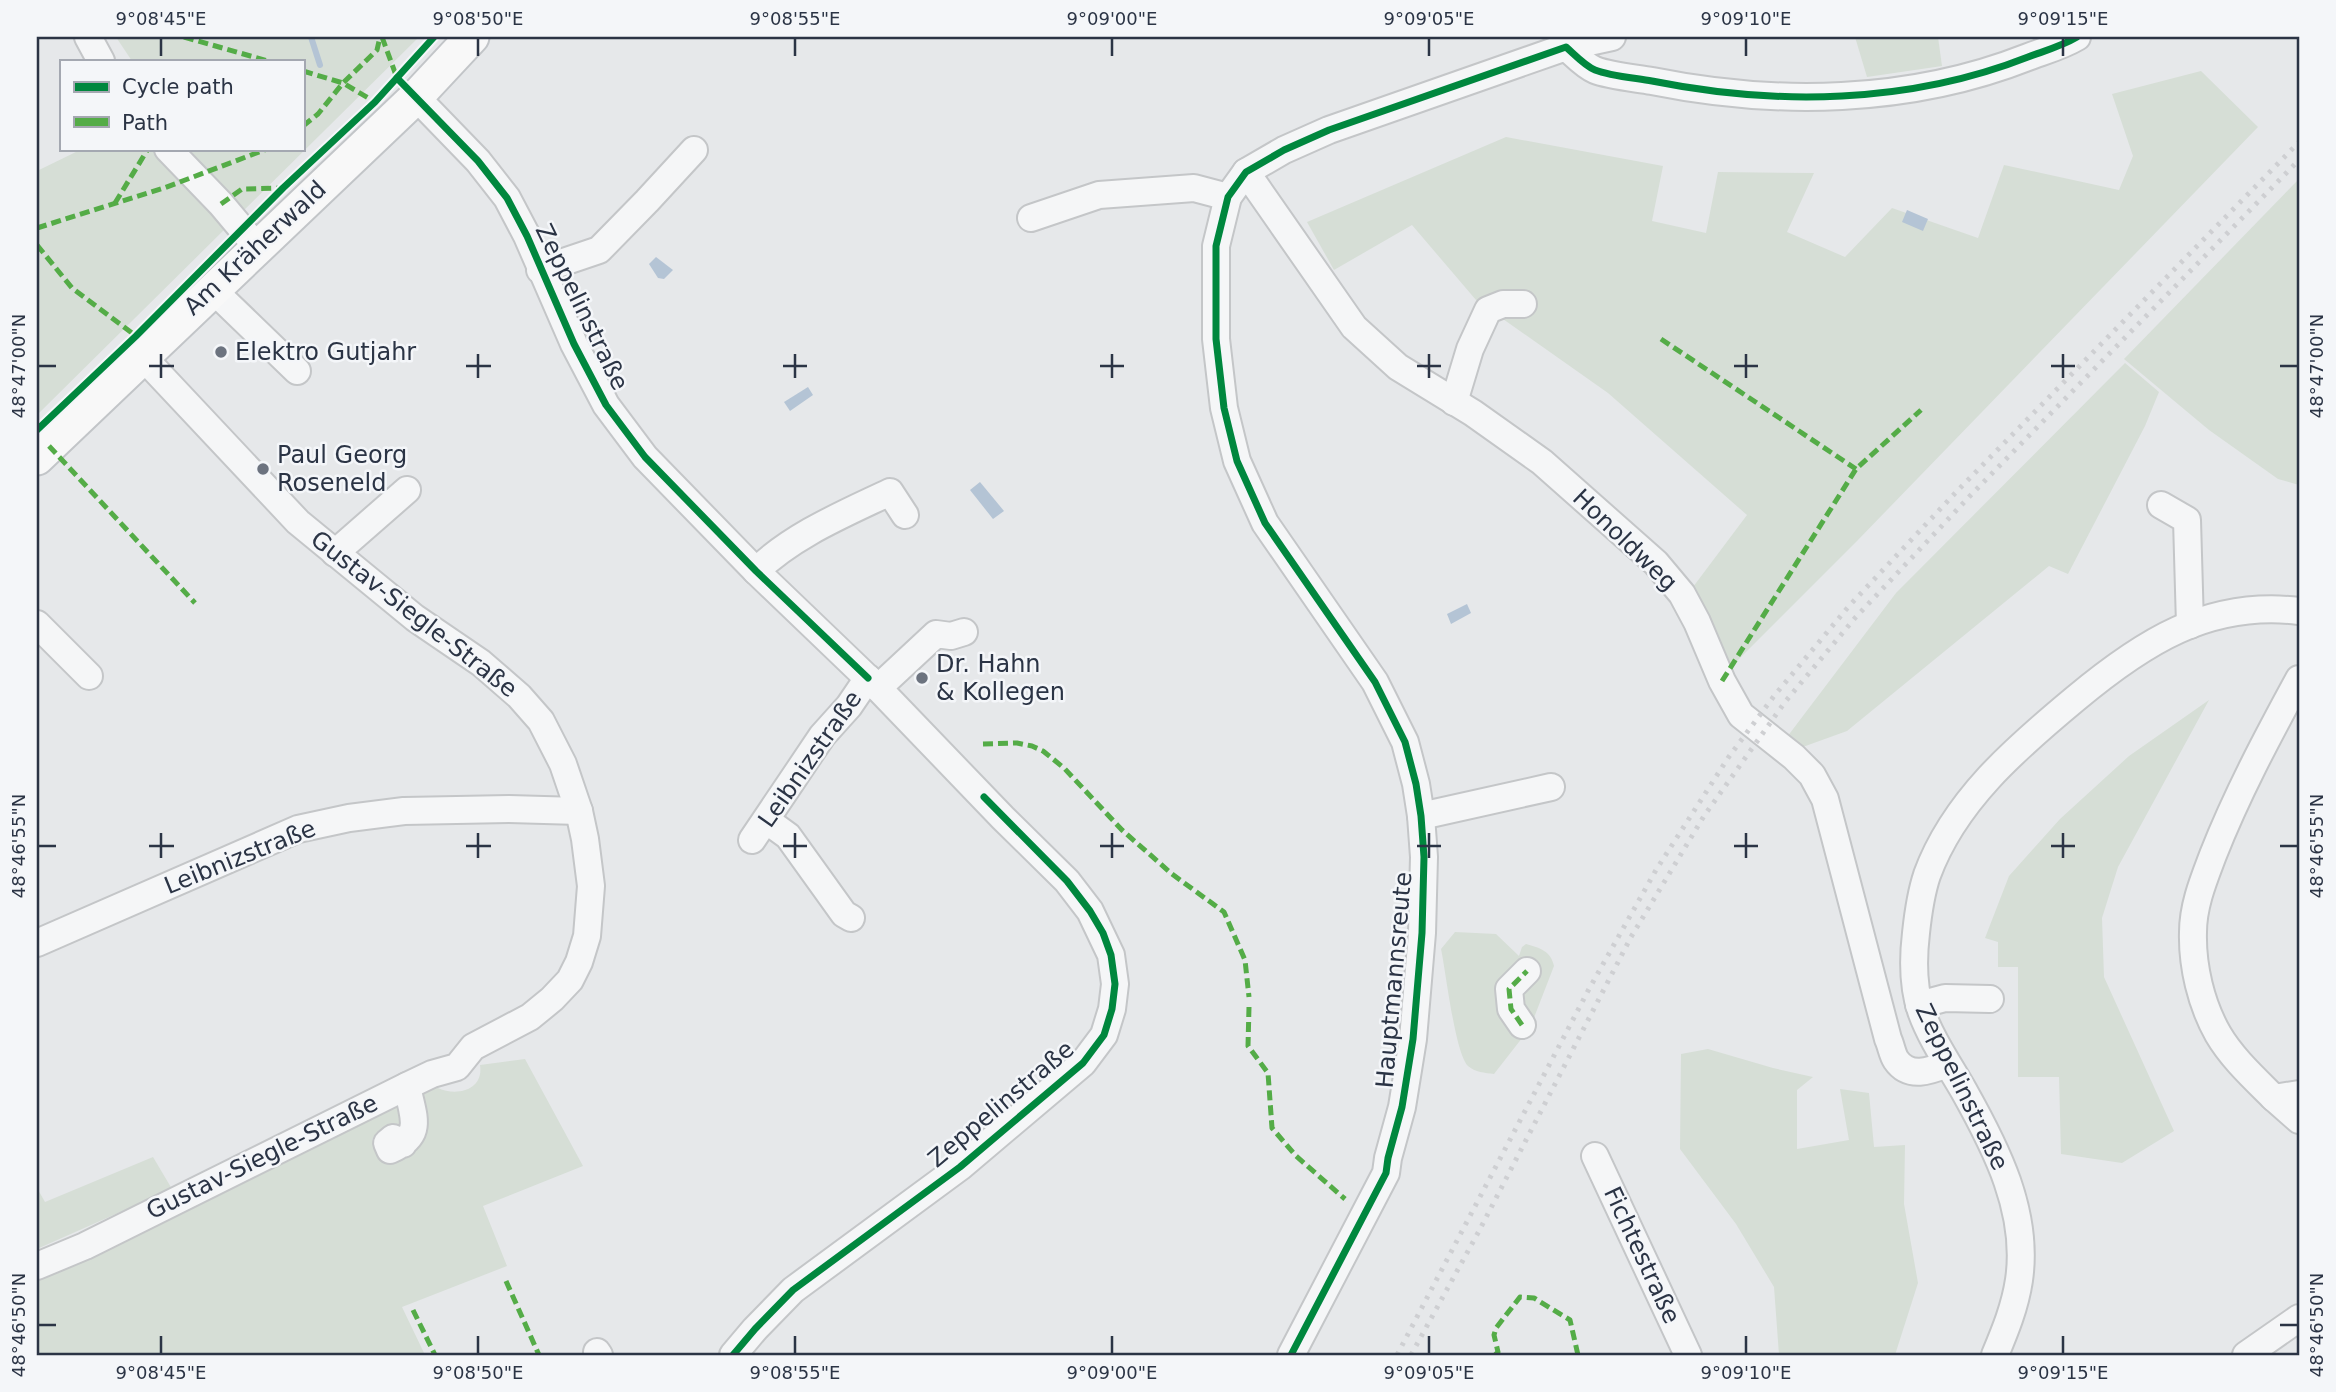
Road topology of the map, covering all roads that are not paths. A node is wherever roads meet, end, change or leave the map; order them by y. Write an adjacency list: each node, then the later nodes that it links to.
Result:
1 (88, 37): 6 (street)
2 (472, 37): 7 (main road, Am Kräherwald)
3 (1612, 37): 5 (street, Hauptmannsreute)
4 (2077, 37): 5 (street)
5 (1564, 42): 10 (street, Hauptmannsreute)
6 (100, 60)
7 (416, 97): 13 (main road, Am Kräherwald); 14 (street, Zeppelinstraße)
8 (694, 149): 14 (street)
9 (169, 150): 13 (street)
10 (1246, 172): 11 (street, Hauptmannsreute); 19 (street, Honoldweg)
11 (1228, 197): 12 (street); 35 (street, Hauptmannsreute)
12 (1031, 218)
13 (257, 247): 15 (main road, Am Kräherwald)
14 (540, 270): 25 (street, Zeppelinstraße)
15 (212, 289): 17 (main road, Am Kräherwald); 18 (street)
16 (1523, 303): 19 (street)
17 (142, 356): 20 (main road, Am Kräherwald); 24 (street, Gustav-Siegle-Straße)
18 (297, 371)
19 (1454, 402): 42 (street, Honoldweg)
20 (37, 458)
21 (408, 490): 24 (street)
22 (2161, 505): 28 (street)
23 (905, 515): 25 (street)
24 (335, 552): 34 (street, Gustav-Siegle-Straße)
25 (756, 572): 32 (street, Zeppelinstraße)
26 (2299, 611): 28 (street, Zeppelinstraße)
27 (37, 624): 30 (street)
28 (2190, 625): 40 (street, Zeppelinstraße)
29 (964, 632): 32 (street, Leibnizstraße)
30 (89, 676)
31 (2299, 679): 44 (street)
32 (873, 683): 36 (street, Leibnizstraße); 50 (street, Zeppelinstraße)
33 (1551, 787): 35 (street)
34 (579, 811): 37 (street, Leibnizstraße); 43 (street, Gustav-Siegle-Straße)
35 (1421, 816): 51 (street, Hauptmannsreute)
36 (851, 918)
37 (37, 943)
38 (1527, 971): 41 (street)
39 (1988, 1003): 40 (street)
40 (1921, 1010): 42 (street, Zeppelinstraße)
41 (1522, 1025)
42 (1947, 1064): 53 (street, Zeppelinstraße)
43 (407, 1086): 46 (street); 48 (street, Gustav-Siegle-Straße)
44 (2287, 1096): 45 (street)
45 (2299, 1120)
46 (403, 1144)
47 (1595, 1156): 52 (street, Fichtestraße)
48 (37, 1266)
49 (2299, 1318): 54 (street)
50 (733, 1355)
51 (1291, 1355)
52 (1689, 1355)
53 (1995, 1355)
54 (2246, 1355)

